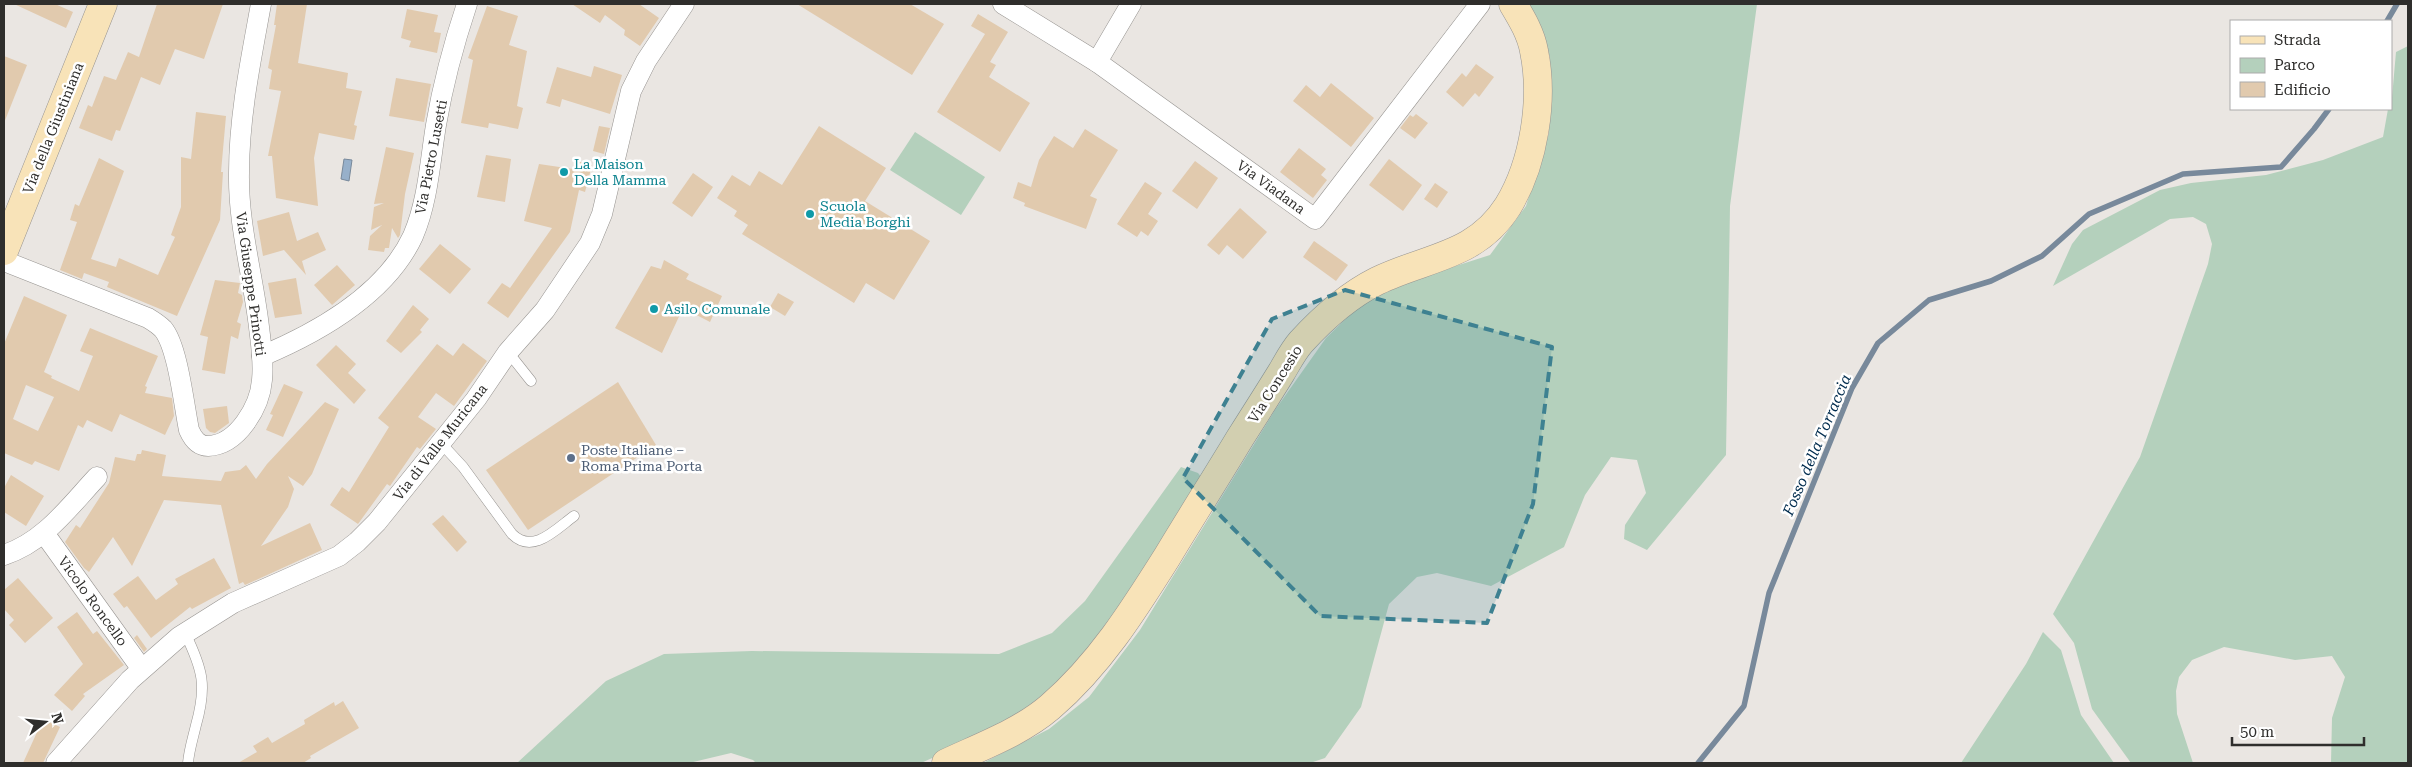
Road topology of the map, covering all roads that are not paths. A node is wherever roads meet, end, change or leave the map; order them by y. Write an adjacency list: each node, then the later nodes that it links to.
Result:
1 (103, 4): 10 (street, Via della Giustiniana)
2 (261, 4): 13 (street, Via Giuseppe Prinotti)
3 (467, 4): 13 (street, Via Pietro Lusetti)
4 (684, 4): 12 (street, Via di Valle Muricana)
5 (1003, 4): 9 (street, Via Viadana)
6 (1131, 4): 9 (street)
7 (1480, 4): 9 (street, Via Viadana)
8 (1513, 4): 24 (street, Via Concesio)
9 (1097, 62)
10 (4, 251)
11 (4, 261): 13 (street, Via Giuseppe Prinotti)
12 (508, 352): 14 (lane); 15 (street, Via di Valle Muricana)
13 (262, 356)
14 (531, 381)
15 (440, 442): 17 (lane); 20 (street, Via di Valle Muricana)
16 (97, 477): 18 (street)
17 (574, 516)
18 (44, 533): 19 (street); 21 (street, Vicolo Roncello)
19 (4, 555)
20 (185, 633): 21 (street, Via di Valle Muricana); 23 (lane)
21 (141, 668): 22 (street, Via di Valle Muricana)
22 (56, 763)
23 (188, 763)
24 (946, 763)

